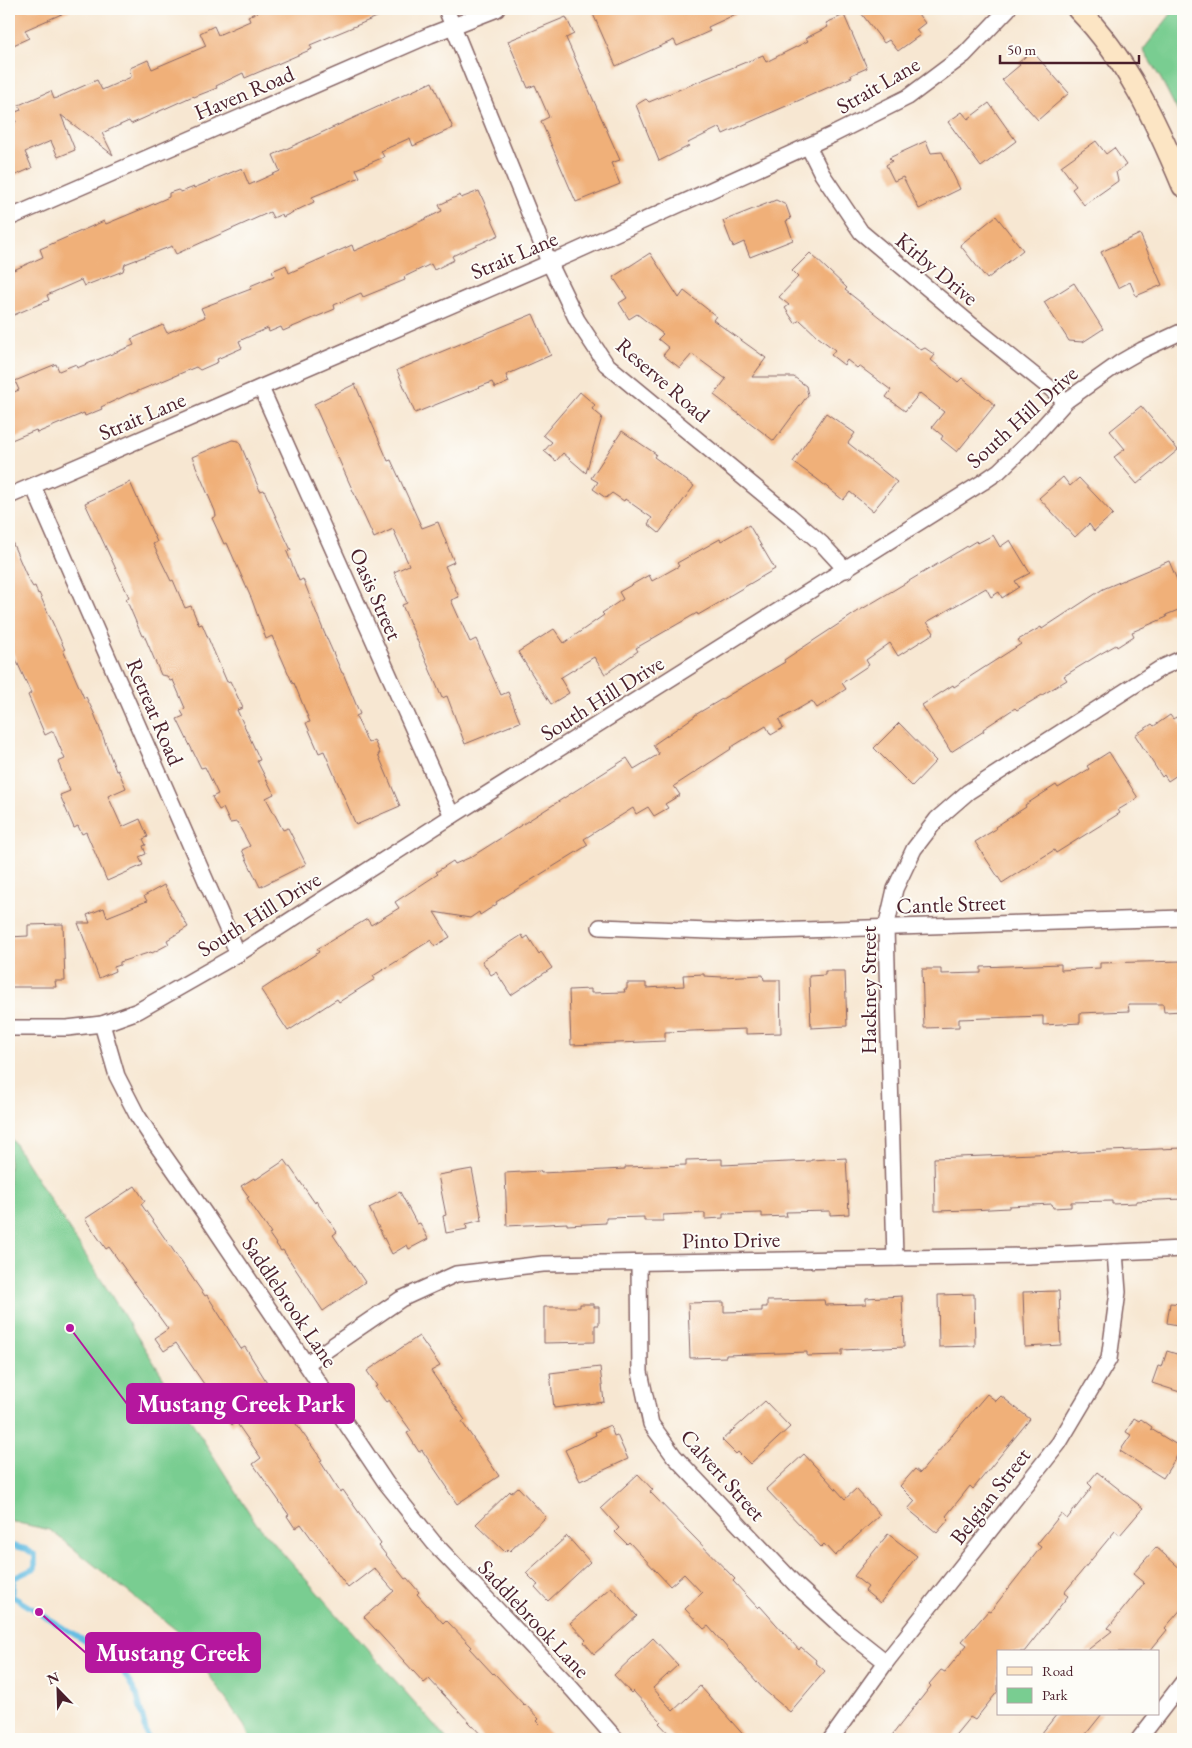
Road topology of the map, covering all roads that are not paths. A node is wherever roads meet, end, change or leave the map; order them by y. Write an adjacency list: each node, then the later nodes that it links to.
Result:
1 (446, 9): 5 (street, Reserve Road)
2 (497, 9): 5 (street, Haven Road)
3 (1008, 9): 6 (street, Strait Lane)
4 (1078, 9): 7 (street)
5 (453, 27): 8 (street, Haven Road); 9 (street, Reserve Road)
6 (808, 146): 9 (street, Strait Lane); 12 (street, Kirby Drive)
7 (1183, 186)
8 (9, 218)
9 (550, 262): 11 (street, Strait Lane); 15 (street, Reserve Road)
10 (1183, 331): 12 (street, South Hill Drive)
11 (261, 388): 13 (street, Strait Lane); 17 (street, Oasis Street)
12 (1066, 401): 15 (street, South Hill Drive)
13 (33, 486): 14 (street, Strait Lane); 21 (street, Retreat Road)
14 (9, 496)
15 (846, 570): 17 (street, South Hill Drive)
16 (1183, 658): 20 (street, Hackney Street)
17 (452, 816): 21 (street, South Hill Drive)
18 (1183, 918): 20 (street, Cantle Street)
19 (600, 927): 20 (street, Cantle Street)
20 (886, 928): 26 (street, Hackney Street)
21 (238, 954): 22 (street, South Hill Drive)
22 (102, 1024): 23 (street, South Hill Drive); 28 (street, Saddlebrook Lane)
23 (9, 1028)
24 (1183, 1249): 25 (street, Pinto Drive)
25 (1115, 1252): 26 (street, Pinto Drive); 29 (street, Belgian Street)
26 (895, 1258): 27 (street, Pinto Drive)
27 (639, 1263): 28 (street, Pinto Drive); 29 (street, Calvert Street)
28 (306, 1364): 33 (street, Saddlebrook Lane)
29 (886, 1662): 34 (street, Belgian Street)
30 (1183, 1682): 31 (street)
31 (1160, 1712)
32 (1157, 1716): 35 (street)
33 (616, 1739)
34 (831, 1739)
35 (1140, 1739)

